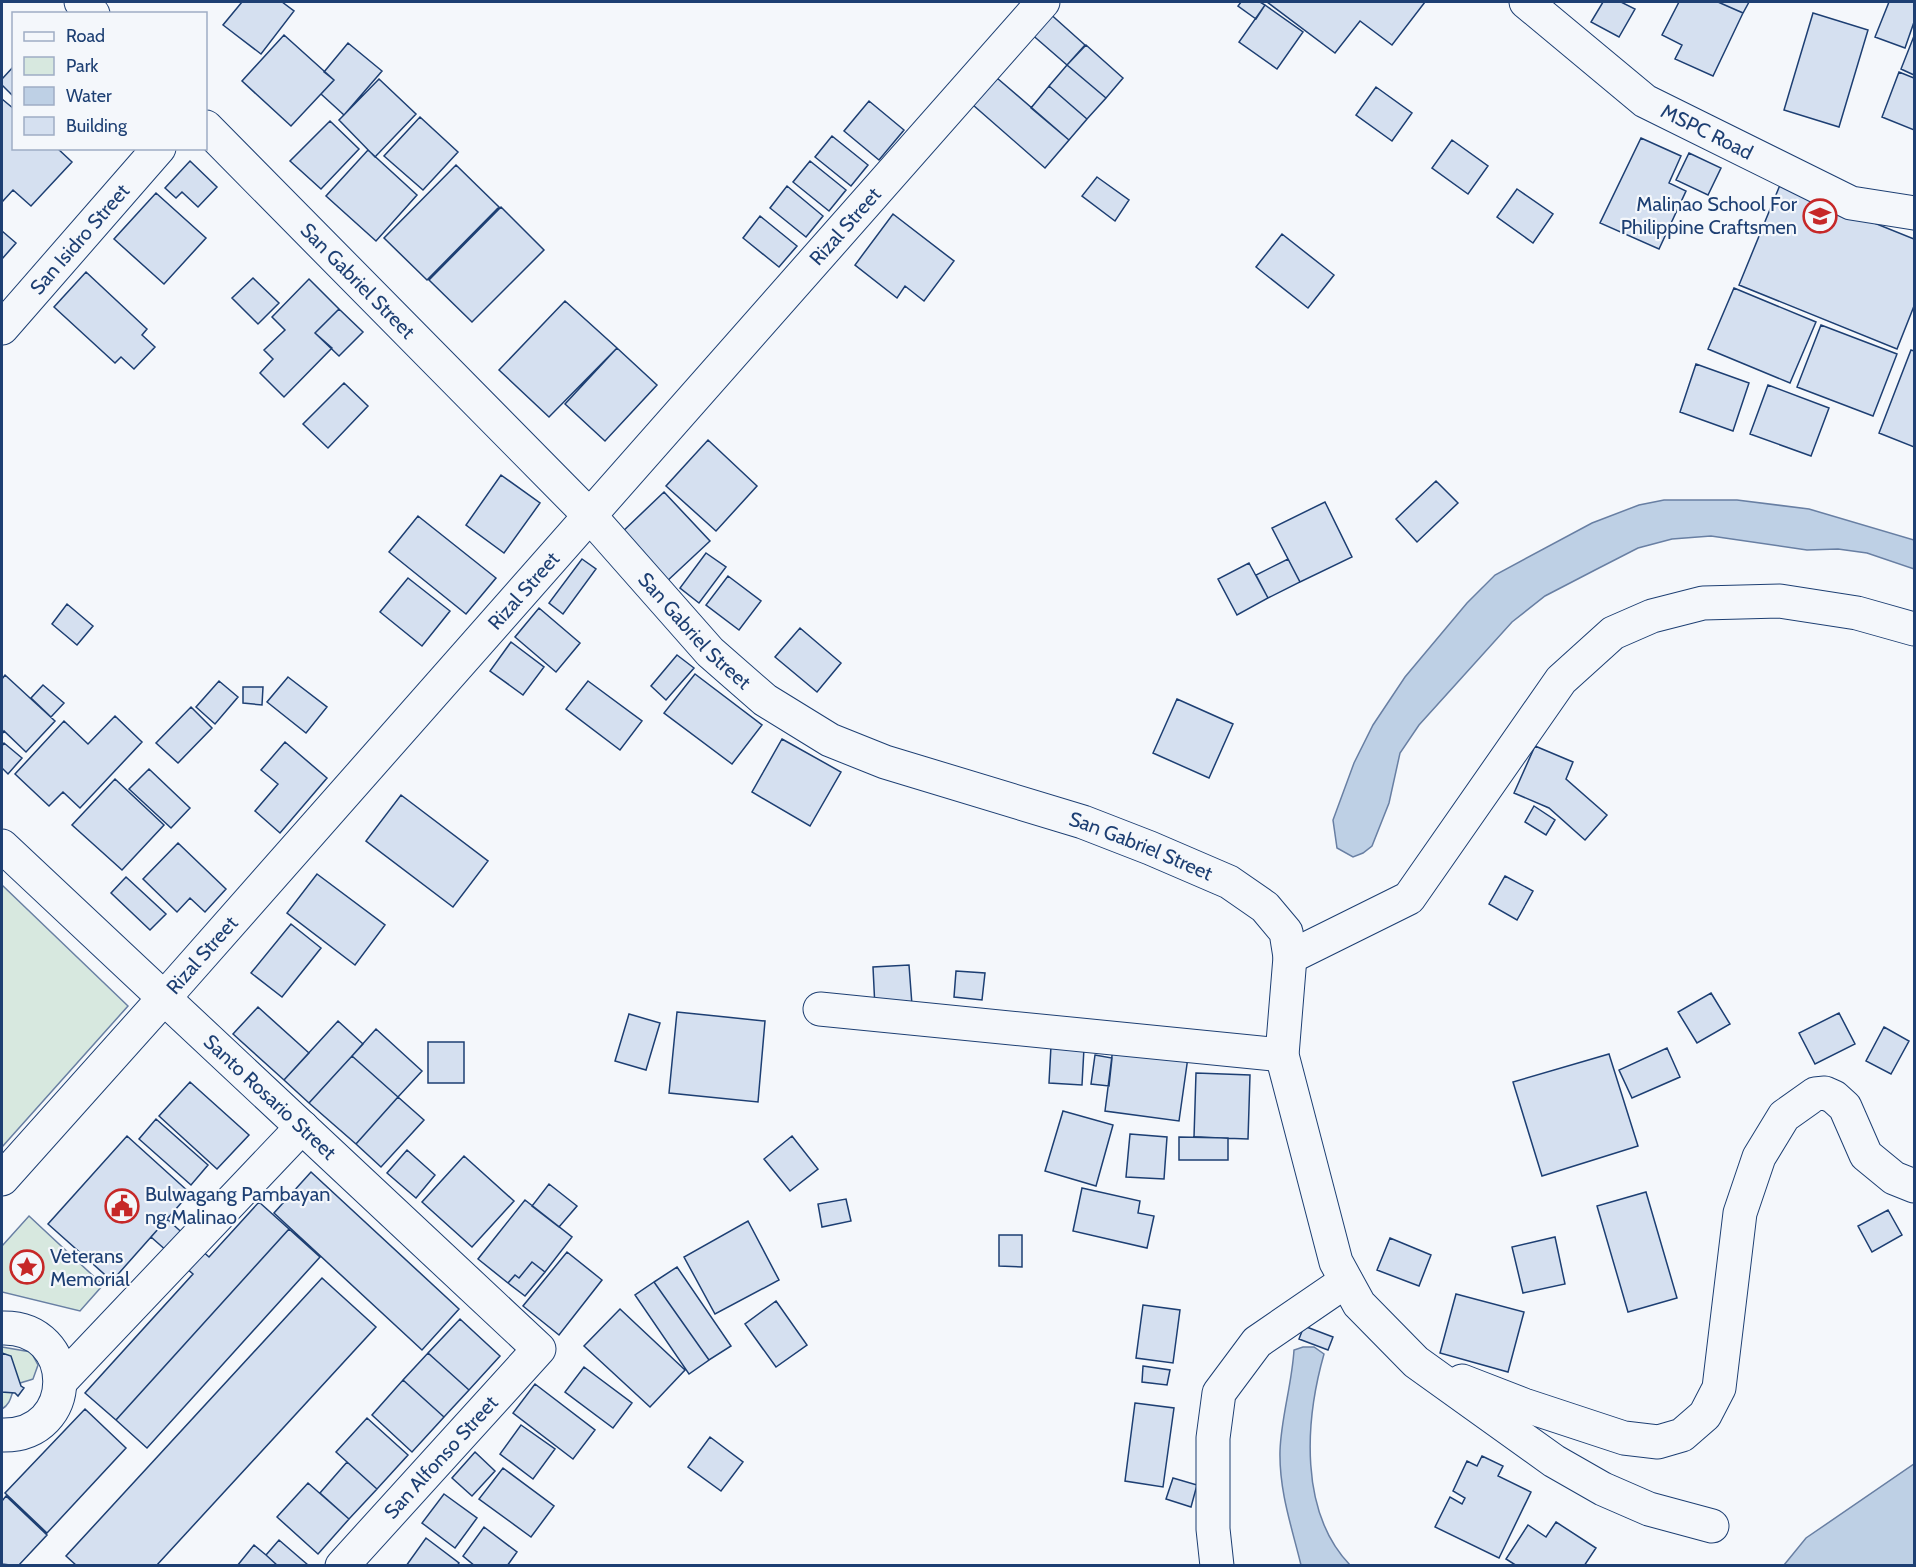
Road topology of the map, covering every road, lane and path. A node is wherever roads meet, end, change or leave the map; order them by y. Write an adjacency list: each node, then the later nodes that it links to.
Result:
1 (1043, 2): 7 (street, Rizal Street)
2 (1526, 2): 5 (street, MSPC Road)
3 (207, 128): 7 (street, San Gabriel Street)
4 (157, 150): 6 (street, San Isidro Street)
5 (1914, 213)
6 (2, 328)
7 (590, 516): 10 (street, San Gabriel Street); 11 (street, Rizal Street)
8 (1914, 629): 10 (street)
9 (2, 846): 11 (street, Santo Rosario Street)
10 (1290, 957): 13 (street, San Gabriel Street)
11 (164, 998): 14 (street, Santo Rosario Street); 15 (street, Rizal Street)
12 (820, 1009): 13 (street)
13 (1282, 1055): 17 (street, San Gabriel Street)
14 (302, 1127): 19 (street, Santo Rosario Street); 21 (street)
15 (2, 1179)
16 (1914, 1186): 20 (street)
17 (1346, 1281): 20 (street, San Gabriel Street); 26 (street)
18 (2, 1328): 21 (street)
19 (539, 1349): 25 (street, San Alfonso Street)
20 (1416, 1362): 24 (street)
21 (61, 1381): 22 (street)
22 (13, 1434): 23 (street)
23 (2, 1458)
24 (1712, 1526)
25 (342, 1566)
26 (1217, 1566)

